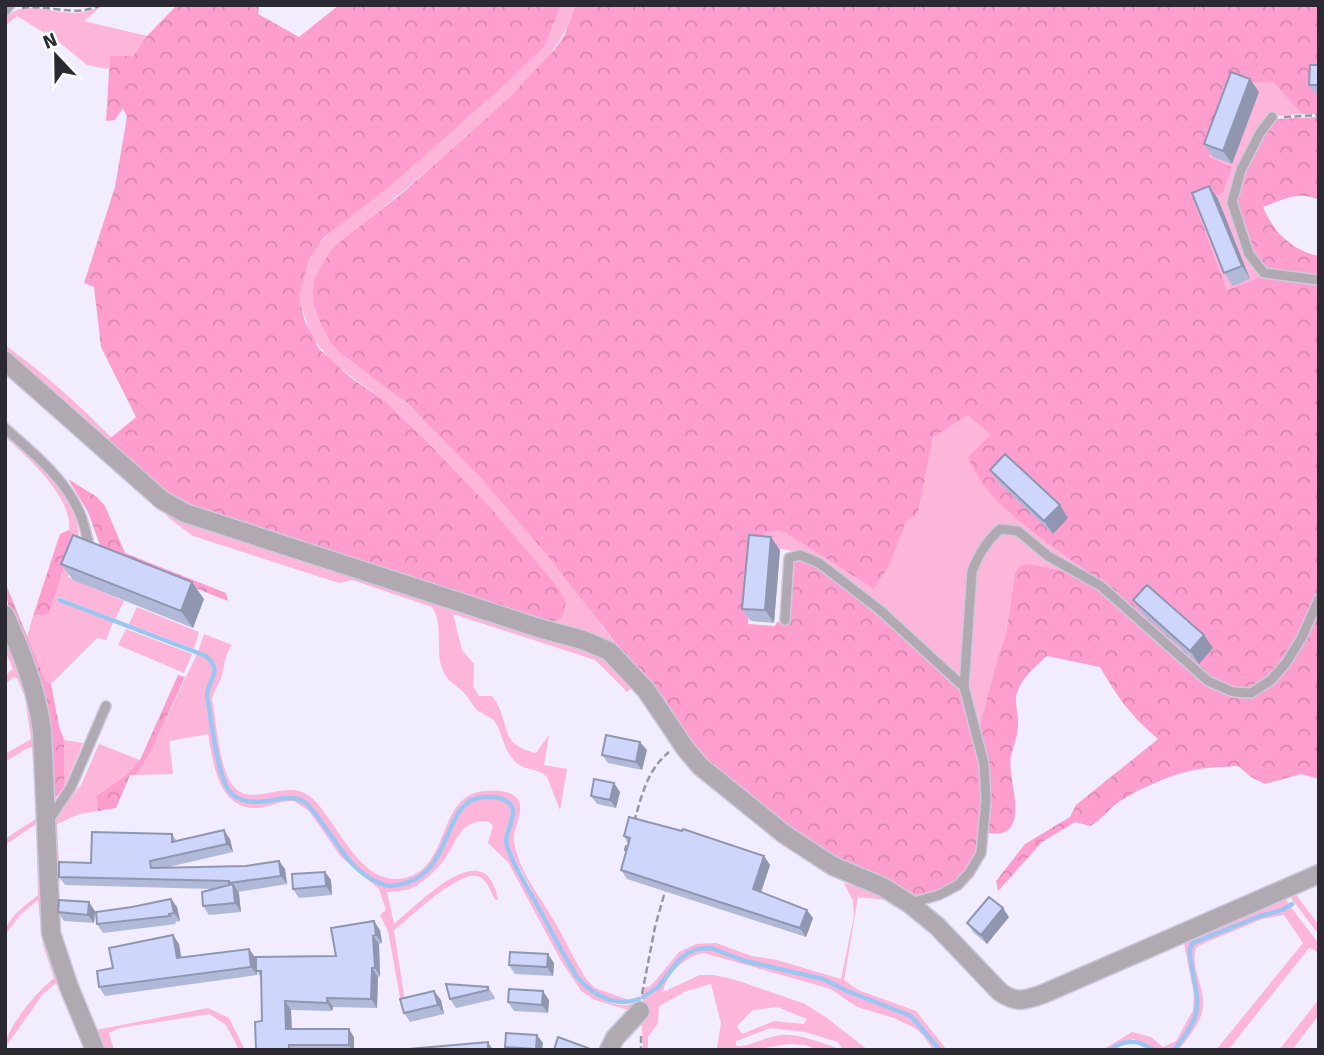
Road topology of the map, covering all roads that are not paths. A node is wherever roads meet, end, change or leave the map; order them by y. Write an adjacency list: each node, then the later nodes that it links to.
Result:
1 (1272, 117): 2 (lane)
2 (1319, 280)
3 (5, 361): 13 (street)
4 (5, 428): 5 (lane)
5 (88, 540)
6 (1319, 599): 9 (lane)
7 (5, 615): 11 (street)
8 (785, 620): 9 (lane)
9 (964, 687): 13 (lane)
10 (106, 706): 11 (lane)
11 (46, 824): 15 (street)
12 (1319, 874): 13 (street)
13 (910, 904)
14 (640, 1011): 16 (street)
15 (95, 1050)
16 (609, 1050)

